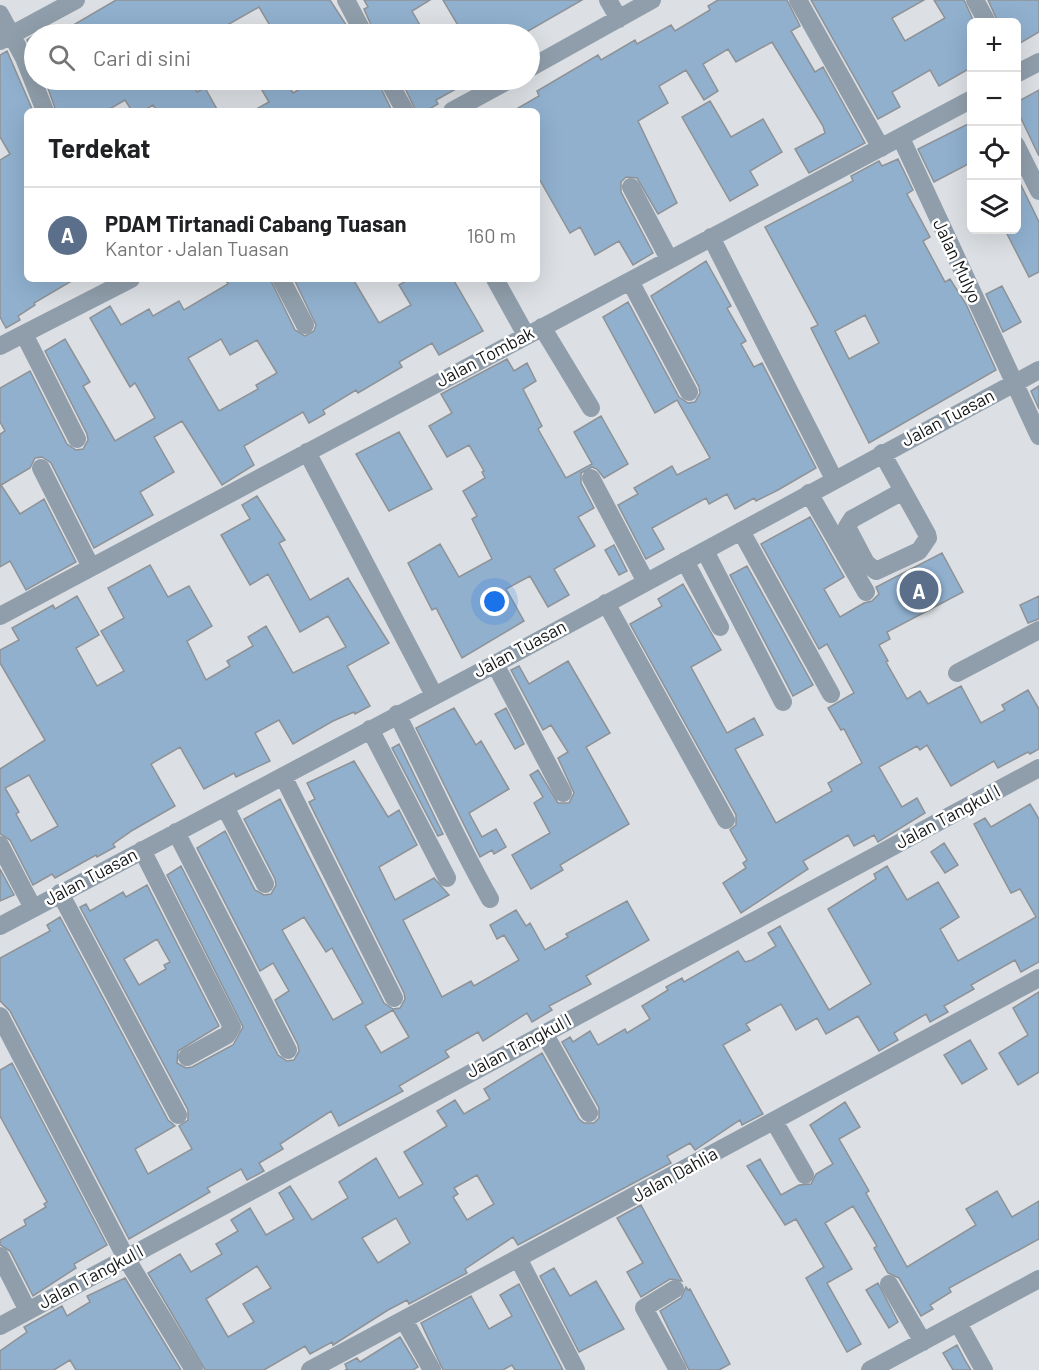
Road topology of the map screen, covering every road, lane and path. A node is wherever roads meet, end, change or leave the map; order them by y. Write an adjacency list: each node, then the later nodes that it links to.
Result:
1 (76, 0): 10 (street)
2 (346, 0): 11 (street)
3 (608, 0): 9 (street)
4 (652, 0): 9 (street)
5 (798, 0): 26 (street)
6 (975, 0): 8 (street)
7 (0, 14): 13 (street)
8 (985, 18)
9 (619, 19): 15 (street)
10 (31, 24)
11 (359, 24)
12 (24, 27): 13 (street)
13 (6, 37): 14 (street)
14 (24, 58)
15 (540, 62)
16 (1039, 62): 17 (street)
17 (1021, 72)
18 (37, 90): 22 (street)
19 (393, 90): 23 (street)
20 (491, 90): 24 (street)
21 (967, 102): 25 (street, Jalan Tombak)
22 (44, 108)
23 (403, 108)
24 (458, 108)
25 (901, 138): 26 (street, Jalan Tombak); 41 (street, Jalan Mulyo)
26 (881, 148): 30 (street, Jalan Tombak)
27 (1021, 153): 29 (street)
28 (631, 187): 31 (street)
29 (1039, 191)
30 (711, 237): 31 (street, Jalan Tombak); 50 (street)
31 (669, 259): 32 (street, Jalan Tombak)
32 (630, 281): 37 (street, Jalan Tombak); 42 (street)
33 (125, 282): 38 (street)
34 (283, 282): 36 (street)
35 (497, 282): 37 (street)
36 (305, 325)
37 (534, 331): 43 (street); 46 (street, Jalan Tombak)
38 (24, 334): 39 (street); 45 (street)
39 (0, 346)
40 (1039, 369): 41 (street, Jalan Tuasan)
41 (1013, 384): 44 (street, Jalan Mulyo); 47 (street, Jalan Tuasan)
42 (689, 392)
43 (591, 408)
44 (1039, 436)
45 (77, 439)
46 (307, 452): 56 (street, Jalan Tombak); 66 (street)
47 (882, 453): 50 (street, Jalan Tuasan); 51 (street)
48 (41, 468): 56 (street)
49 (591, 478): 57 (street)
50 (834, 479): 52 (street, Jalan Tuasan)
51 (903, 490): 51 (street)
52 (809, 493): 53 (street, Jalan Tuasan); 58 (street)
53 (741, 531): 54 (street, Jalan Tuasan); 65 (street)
54 (705, 551): 55 (street, Jalan Tuasan); 67 (street)
55 (685, 561): 57 (street, Jalan Tuasan); 61 (street)
56 (91, 567): 60 (street, Jalan Tombak)
57 (646, 582): 59 (street, Jalan Tuasan)
58 (866, 592)
59 (606, 603): 63 (street, Jalan Tuasan); 74 (street)
60 (0, 616)
61 (720, 627)
62 (1039, 630): 64 (street)
63 (495, 664): 66 (street, Jalan Tuasan); 72 (street)
64 (957, 673)
65 (831, 694)
66 (434, 695): 68 (street, Jalan Tuasan)
67 (783, 702)
68 (397, 714): 69 (street, Jalan Tuasan); 81 (street)
69 (370, 729): 71 (street, Jalan Tuasan); 78 (street)
70 (1039, 768): 87 (street, Jalan Tangkul I)
71 (283, 776): 73 (street, Jalan Tuasan); 85 (street)
72 (563, 793)
73 (225, 807): 75 (street, Jalan Tuasan); 79 (street)
74 (726, 820)
75 (176, 832): 77 (street, Jalan Tuasan); 88 (street)
76 (0, 845): 82 (street)
77 (142, 850): 80 (street, Jalan Tuasan); 89 (street)
78 (447, 878)
79 (265, 884)
80 (60, 893): 82 (street, Jalan Tuasan); 91 (street)
81 (490, 899)
82 (33, 908): 83 (street, Jalan Tuasan)
83 (0, 926)
84 (1039, 978): 92 (street, Jalan Dahlia)
85 (394, 998)
86 (0, 1016): 95 (street)
87 (544, 1033): 90 (street); 95 (street, Jalan Tangkul I)
88 (288, 1050)
89 (187, 1057)
90 (589, 1113)
91 (178, 1115)
92 (774, 1121): 93 (street); 96 (street, Jalan Dahlia)
93 (805, 1175)
94 (0, 1256): 100 (street)
95 (126, 1258): 100 (street, Jalan Tangkul I); 105 (street)
96 (519, 1260): 101 (street, Jalan Dahlia); 108 (street)
97 (1039, 1279): 102 (street)
98 (889, 1284): 104 (street)
99 (675, 1289): 109 (street)
100 (28, 1311): 103 (street, Jalan Tangkul I)
101 (404, 1320): 106 (street, Jalan Dahlia); 107 (street)
102 (958, 1323): 104 (street); 111 (street)
103 (0, 1326)
104 (923, 1342): 110 (street)
105 (194, 1370)
106 (310, 1370)
107 (432, 1370)
108 (576, 1370)
109 (678, 1370)
110 (870, 1370)
111 (984, 1370)

